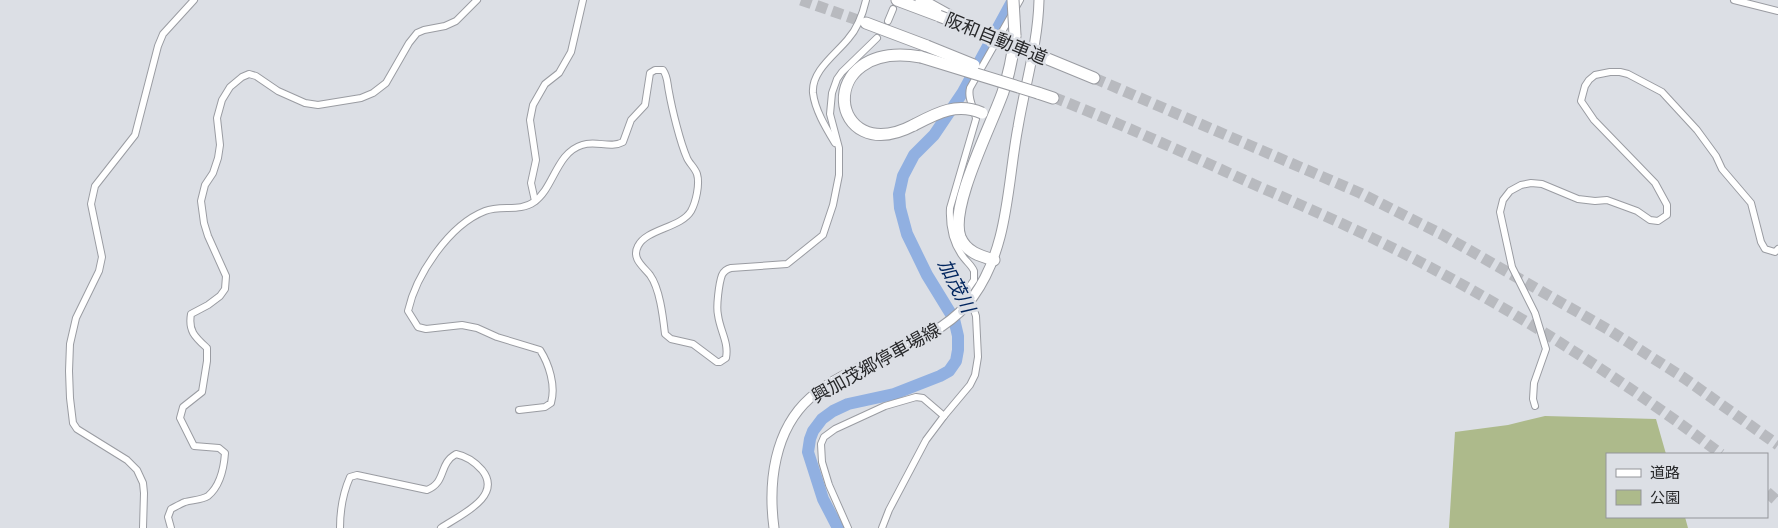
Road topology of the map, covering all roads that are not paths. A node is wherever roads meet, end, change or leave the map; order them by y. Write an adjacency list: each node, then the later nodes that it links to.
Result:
1 (194, 0): 28 (street)
2 (477, 0): 29 (street)
3 (582, 0): 21 (street)
4 (866, 0): 20 (street)
5 (921, 0): 12 (highway)
6 (1013, 0): 19 (highway, bridge)
7 (1020, 0): 24 (street)
8 (1039, 0): 23 (main road, 興加茂郷停車場線)
9 (1734, 0): 11 (street)
10 (895, 4): 12 (highway, 阪和自動車道); 13 (street)
11 (1778, 11)
12 (941, 14): 16 (highway, 阪和自動車道, bridge)
13 (888, 22)
14 (866, 23): 17 (highway, 阪和自動車道, bridge)
15 (877, 38): 20 (street)
16 (1094, 78)
17 (1038, 92): 18 (highway, 阪和自動車道); 19 (highway, bridge)
18 (1053, 97)
19 (992, 122): 23 (highway)
20 (840, 153): 21 (street)
21 (535, 201): 26 (street)
22 (1778, 250): 25 (street)
23 (994, 260): 24 (main road, 興加茂郷停車場線)
24 (972, 299): 27 (street); 32 (main road, 興加茂郷停車場線)
25 (1535, 406)
26 (519, 410)
27 (944, 416): 33 (street); 34 (street)
28 (142, 528)
29 (171, 528)
30 (340, 528): 31 (street)
31 (441, 528)
32 (774, 528)
33 (848, 528)
34 (882, 528)

